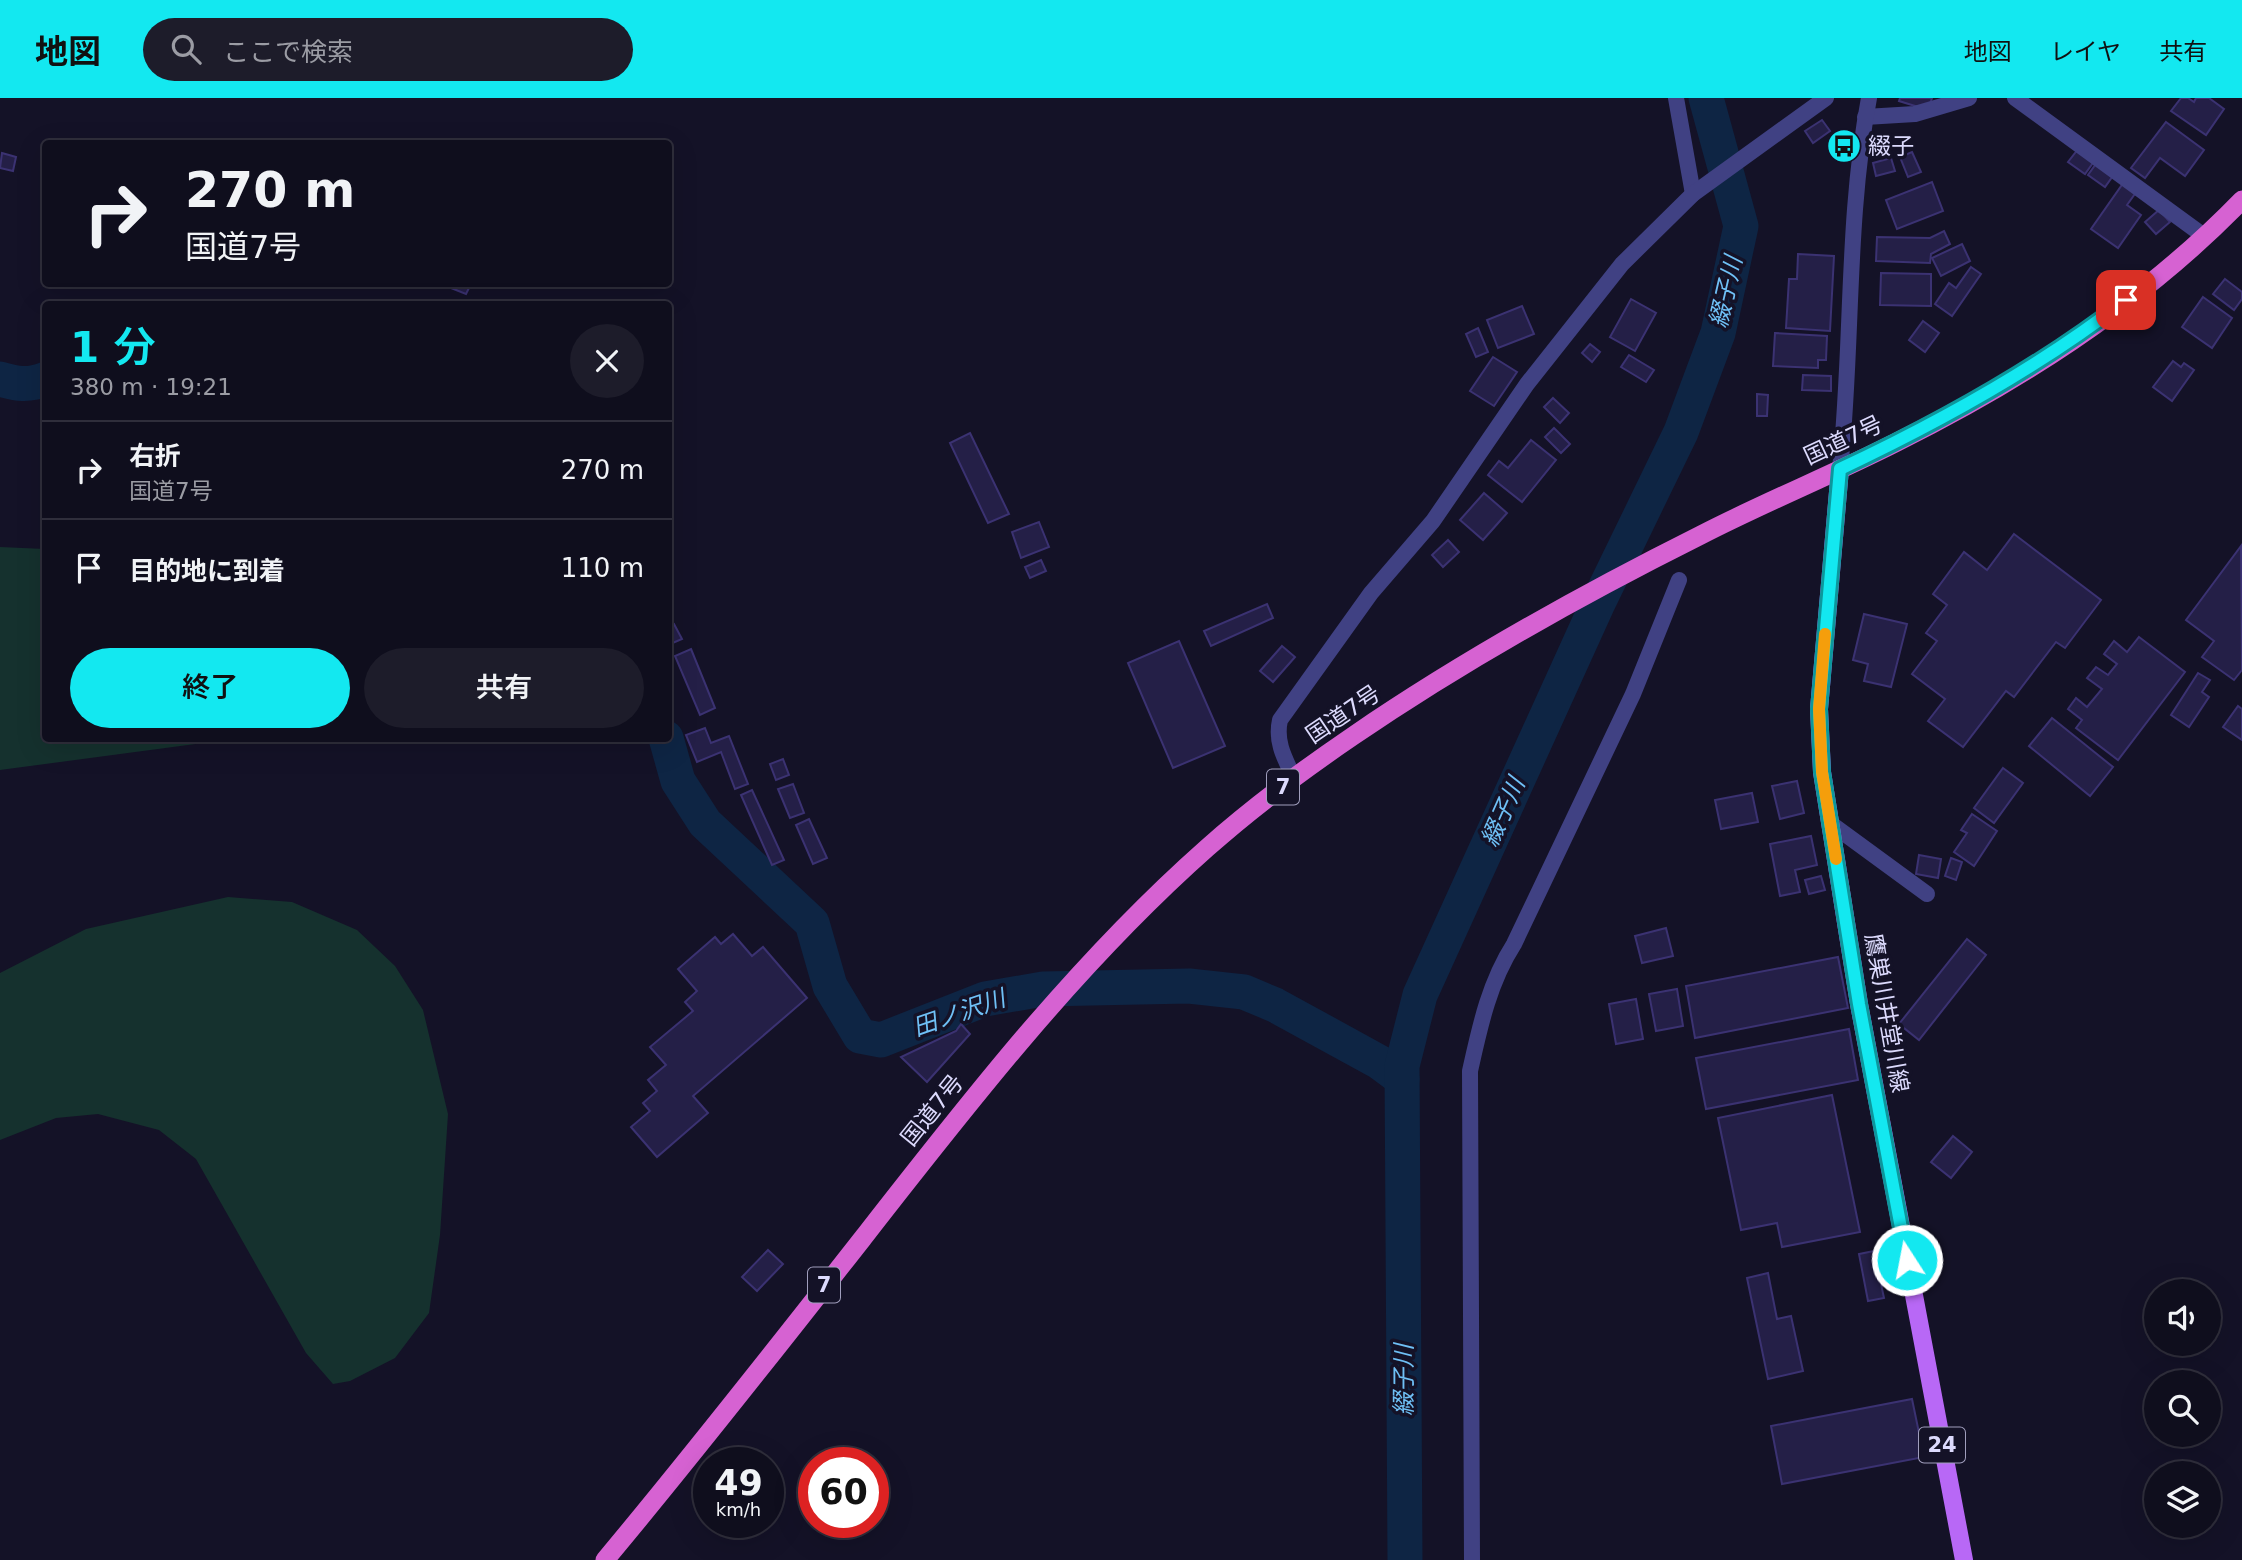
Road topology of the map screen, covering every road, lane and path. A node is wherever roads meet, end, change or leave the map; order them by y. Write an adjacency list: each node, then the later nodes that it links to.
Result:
1 (1676, 98): 7 (street)
2 (1826, 98): 7 (street)
3 (1869, 98): 6 (street)
4 (1969, 98): 6 (street)
5 (2015, 98): 9 (street)
6 (1866, 117): 10 (street)
7 (1693, 194): 12 (street)
8 (2242, 200): 9 (highway, 国道7号 / 7)
9 (2204, 236): 10 (highway, 国道7号 / 7)
10 (1840, 469): 12 (highway, 国道7号 / 7); 13 (main road, 鷹巣川井堂川線 / 24)
11 (1679, 580): 16 (street)
12 (1294, 778): 15 (highway, 国道7号 / 7)
13 (1830, 823): 14 (street); 17 (main road, 鷹巣川井堂川線 / 24)
14 (1927, 894)
15 (605, 1560)
16 (1472, 1560)
17 (1964, 1560)

